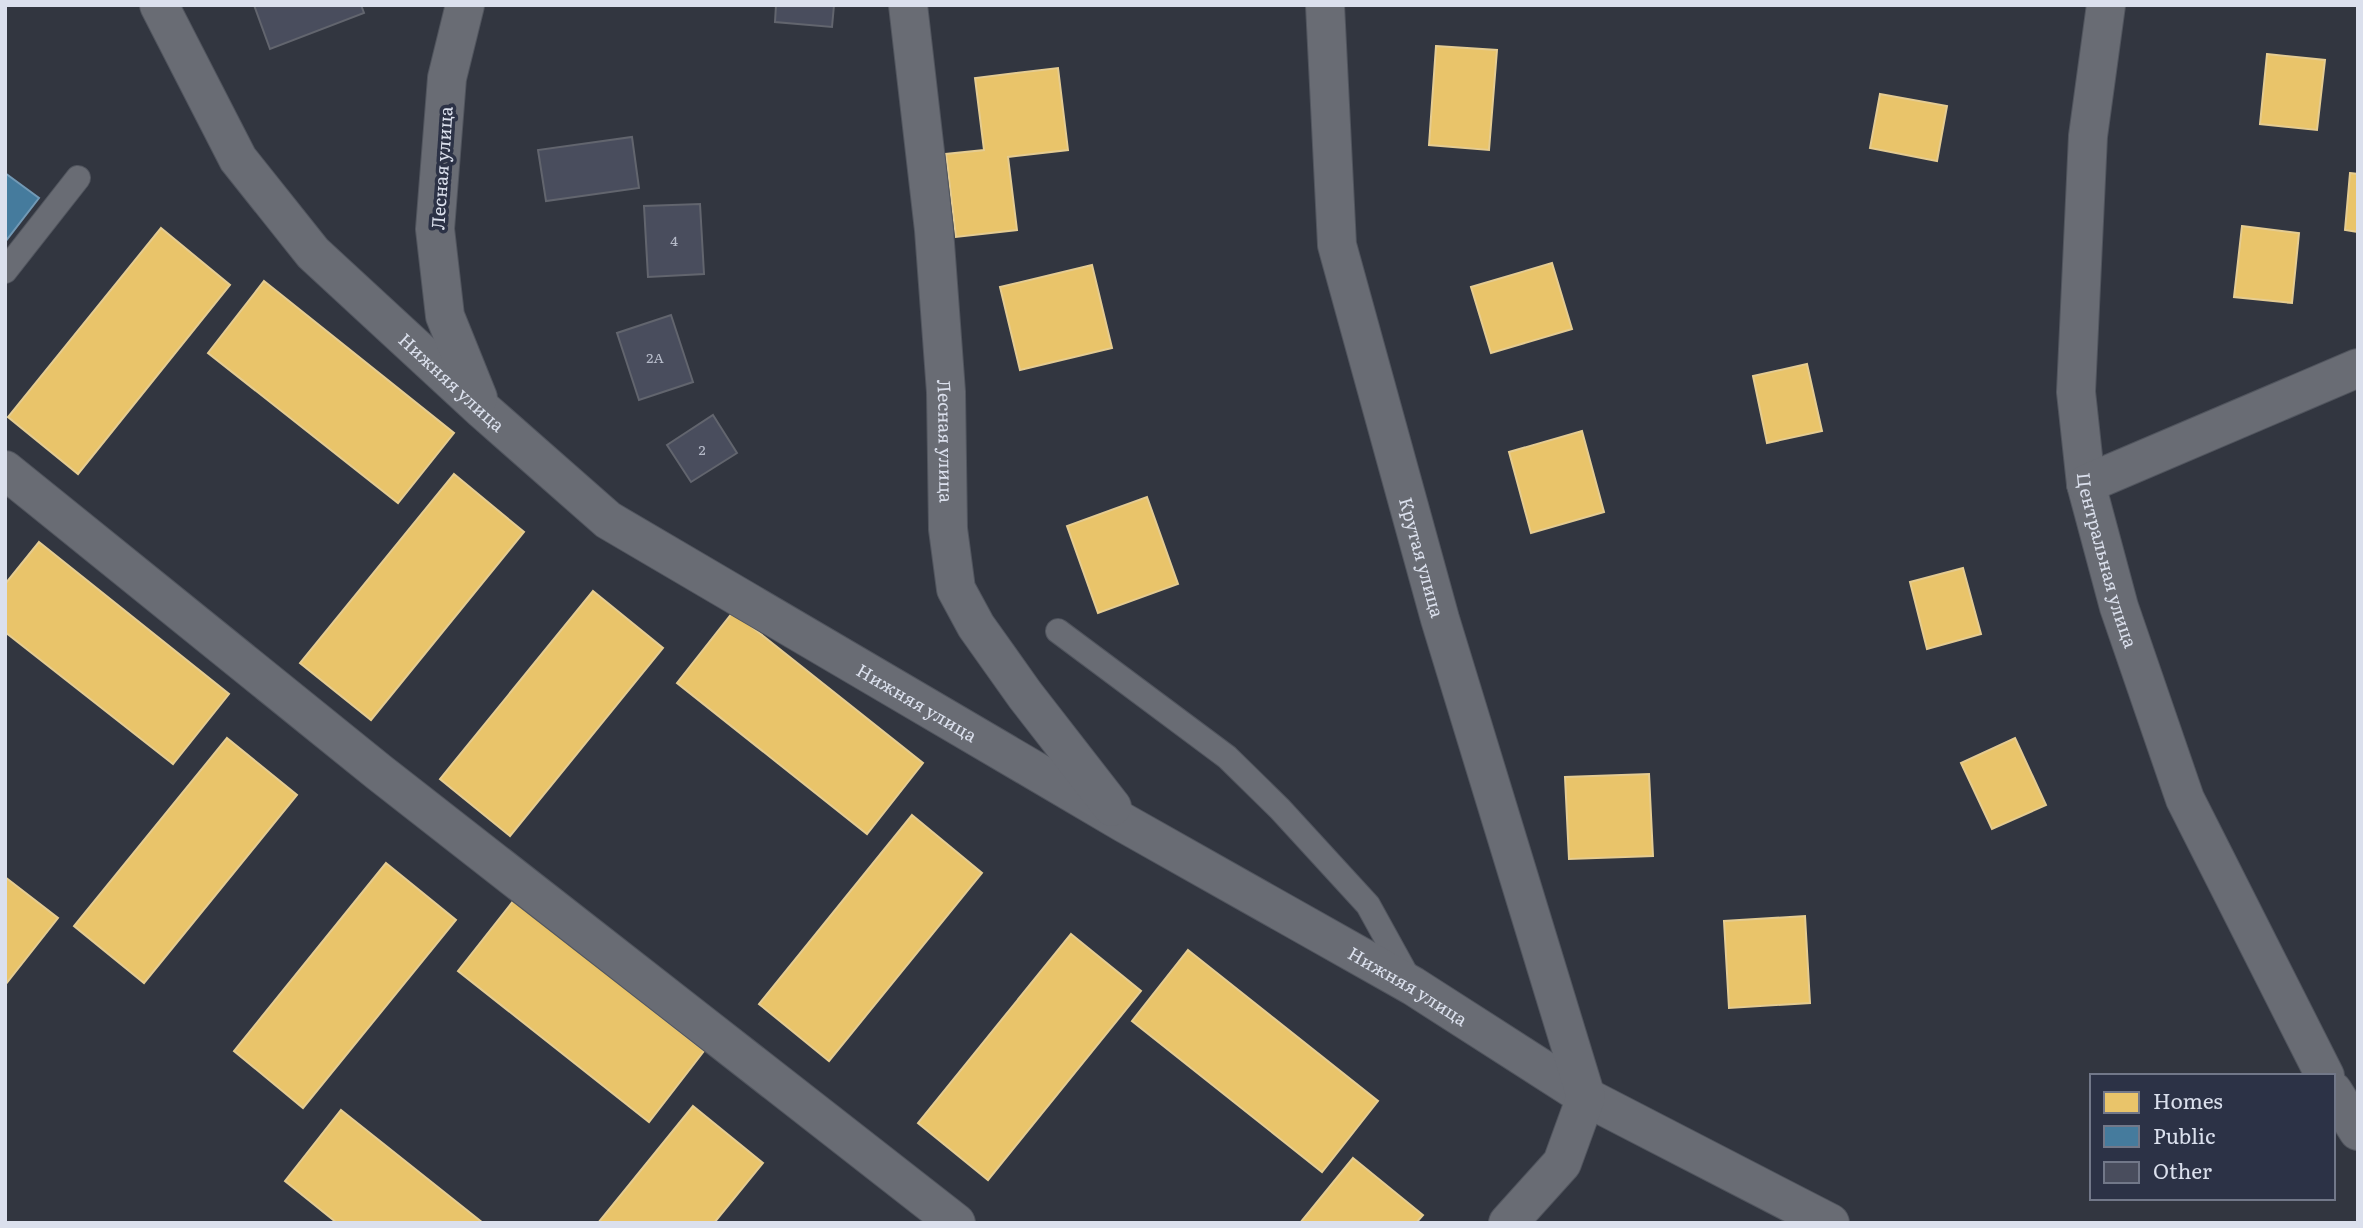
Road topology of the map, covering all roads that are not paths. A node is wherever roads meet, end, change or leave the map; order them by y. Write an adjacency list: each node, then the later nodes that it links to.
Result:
1 (159, 5): 9 (street, Нижняя улица)
2 (465, 5): 9 (street, Лесная улица)
3 (908, 5): 13 (street, Лесная улица)
4 (1325, 5): 17 (street, Крутая улица)
5 (2106, 5): 11 (street, Центральная улица)
6 (78, 178): 7 (lane)
7 (5, 271)
8 (2358, 368): 11 (street)
9 (483, 410): 13 (street, Нижняя улица)
10 (5, 470): 19 (street)
11 (2086, 484): 15 (street, Центральная улица)
12 (1058, 631): 14 (lane)
13 (1124, 823): 14 (street, Нижняя улица)
14 (1413, 986): 17 (street, Нижняя улица)
15 (2324, 1074)
16 (2335, 1094): 18 (street)
17 (1586, 1097): 20 (street); 21 (street, Нижняя улица)
18 (2358, 1131)
19 (956, 1223)
20 (1508, 1223)
21 (1830, 1223)

